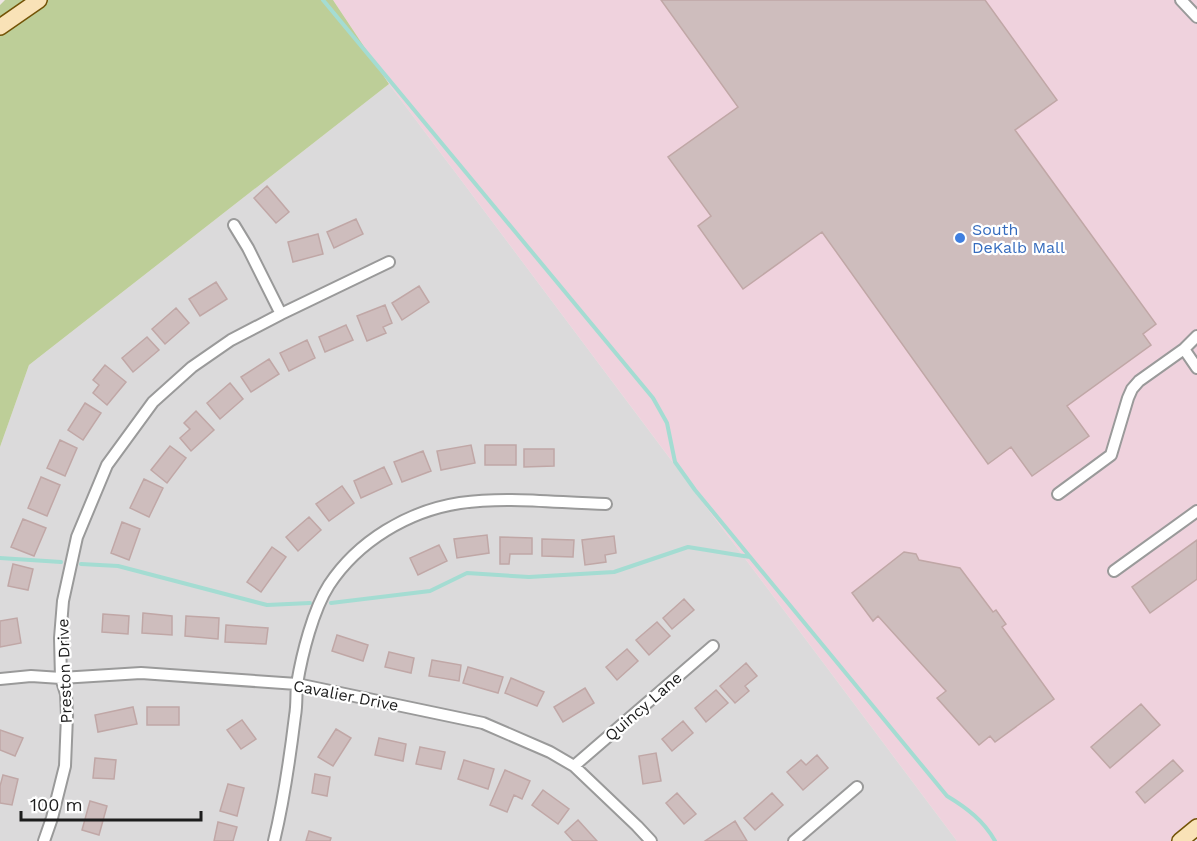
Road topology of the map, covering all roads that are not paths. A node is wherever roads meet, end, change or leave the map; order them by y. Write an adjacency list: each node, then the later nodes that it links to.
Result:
1 (39, 0): 4 (street)
2 (1181, 0): 3 (street)
3 (1197, 16)
4 (0, 27)
5 (234, 225): 7 (street)
6 (389, 262): 7 (street, Preston Drive)
7 (281, 314): 16 (street, Preston Drive)
8 (1197, 336): 9 (street)
9 (1184, 349): 10 (street); 11 (street)
10 (1197, 368)
11 (1058, 494)
12 (606, 504): 18 (street)
13 (1197, 512): 14 (street)
14 (1114, 571)
15 (713, 646): 19 (street, Quincy Lane)
16 (61, 678): 17 (street, Cavalier Drive); 18 (street, Cavalier Drive); 22 (street, Preston Drive)
17 (0, 679)
18 (297, 684): 19 (street, Cavalier Drive); 23 (street)
19 (574, 766): 24 (street, Cavalier Drive)
20 (857, 787): 25 (street)
21 (1197, 827): 26 (street)
22 (44, 841)
23 (274, 841)
24 (651, 841)
25 (794, 841)
26 (1180, 841)

